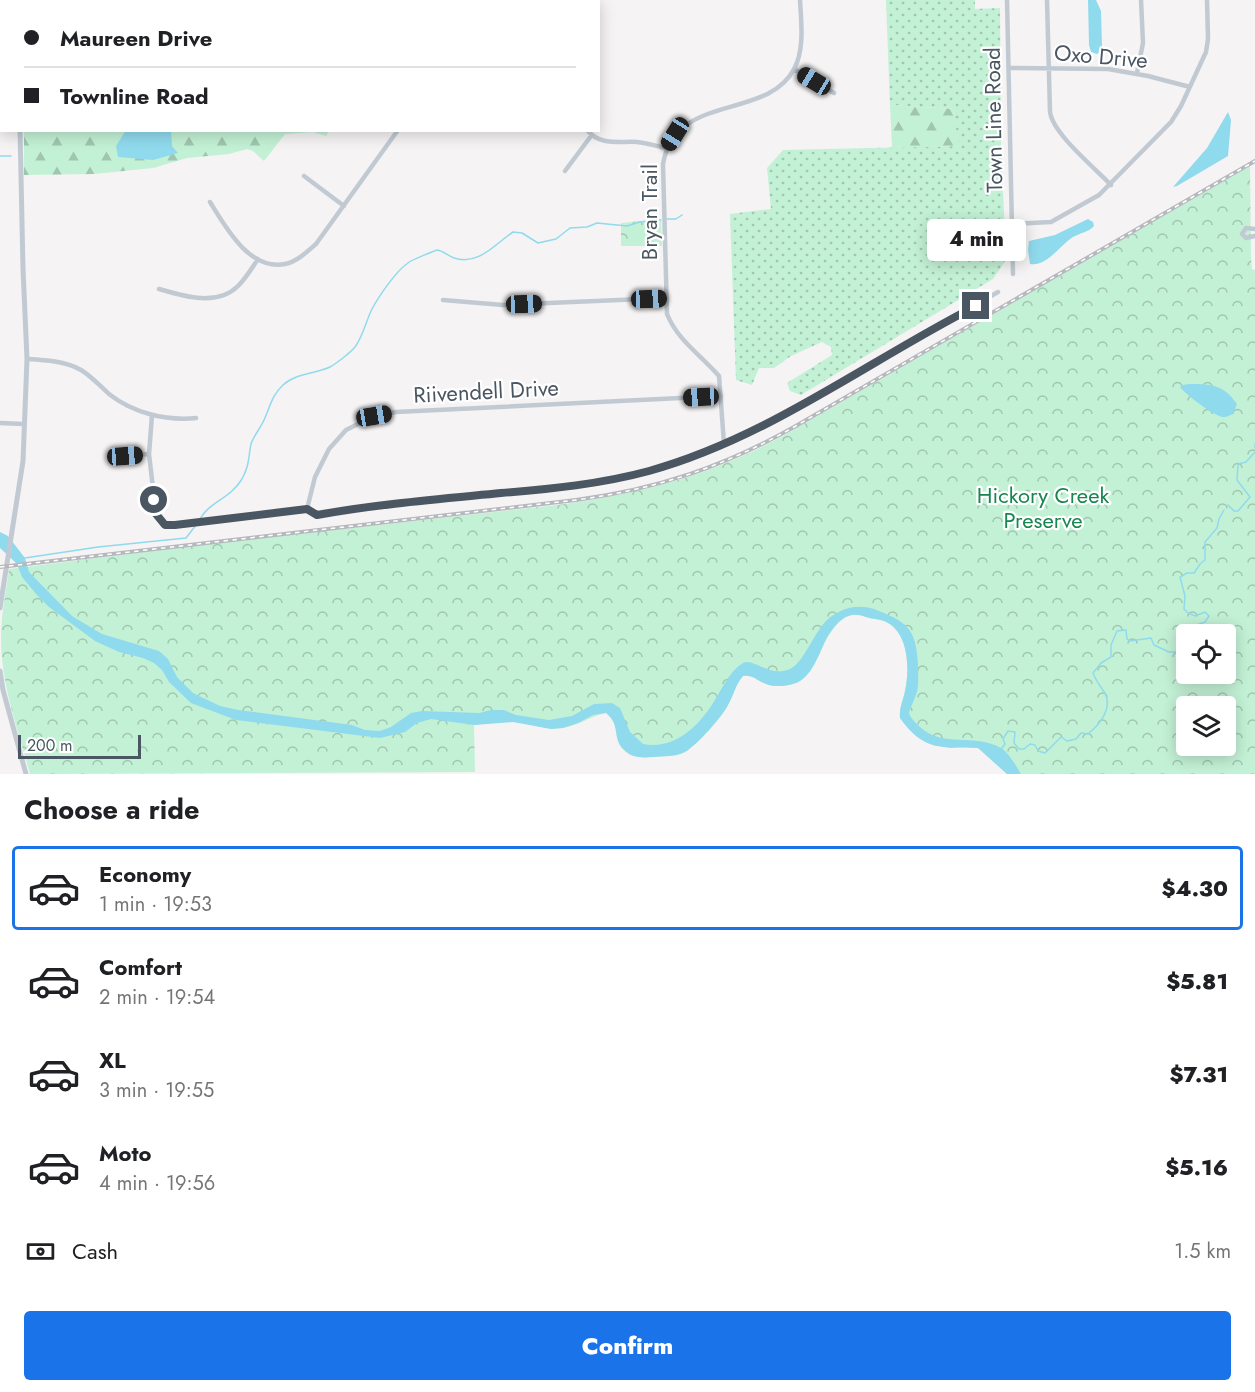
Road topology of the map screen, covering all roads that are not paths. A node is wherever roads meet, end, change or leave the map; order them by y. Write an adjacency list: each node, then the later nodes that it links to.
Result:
1 (121, 0): 2 (street)
2 (148, 0)
3 (800, 0): 10 (street)
4 (1007, 0): 8 (street, Town Line Road)
5 (1047, 0): 9 (street)
6 (1141, 0): 11 (street)
7 (1207, 0): 12 (street)
8 (1009, 68): 9 (street, Oxo Drive); 24 (street, Town Line Road)
9 (1049, 68): 11 (street, Oxo Drive); 21 (street)
10 (794, 69): 13 (street); 18 (street, Bryan Trail)
11 (1137, 73): 12 (street, Oxo Drive)
12 (1190, 87): 21 (street)
13 (834, 93)
14 (20, 132): 33 (street)
15 (396, 132): 23 (street)
16 (588, 132): 17 (street)
17 (591, 136): 18 (street); 19 (street)
18 (666, 148): 31 (street, Bryan Trail)
19 (566, 171)
20 (304, 176): 23 (street)
21 (1111, 185): 24 (street)
22 (210, 202): 27 (street)
23 (344, 206): 27 (street)
24 (1012, 224): 28 (street, Town Line Road)
25 (1255, 229): 26 (street)
26 (1255, 236)
27 (258, 259): 29 (street)
28 (1013, 274)
29 (159, 289)
30 (998, 292): 39 (street)
31 (666, 298): 32 (street); 34 (street, Bryan Trail)
32 (443, 300)
33 (27, 359): 35 (street); 38 (street)
34 (721, 396): 39 (street, Bryan Trail); 42 (street, Riivendell Drive)
35 (152, 415): 36 (street); 40 (street)
36 (196, 418)
37 (0, 423): 38 (street)
38 (23, 424): 43 (street)
39 (724, 444): 42 (street)
40 (149, 454): 41 (street); 42 (street)
41 (117, 463)
42 (307, 509)
43 (0, 608)
44 (0, 671): 45 (street)
45 (26, 774)

